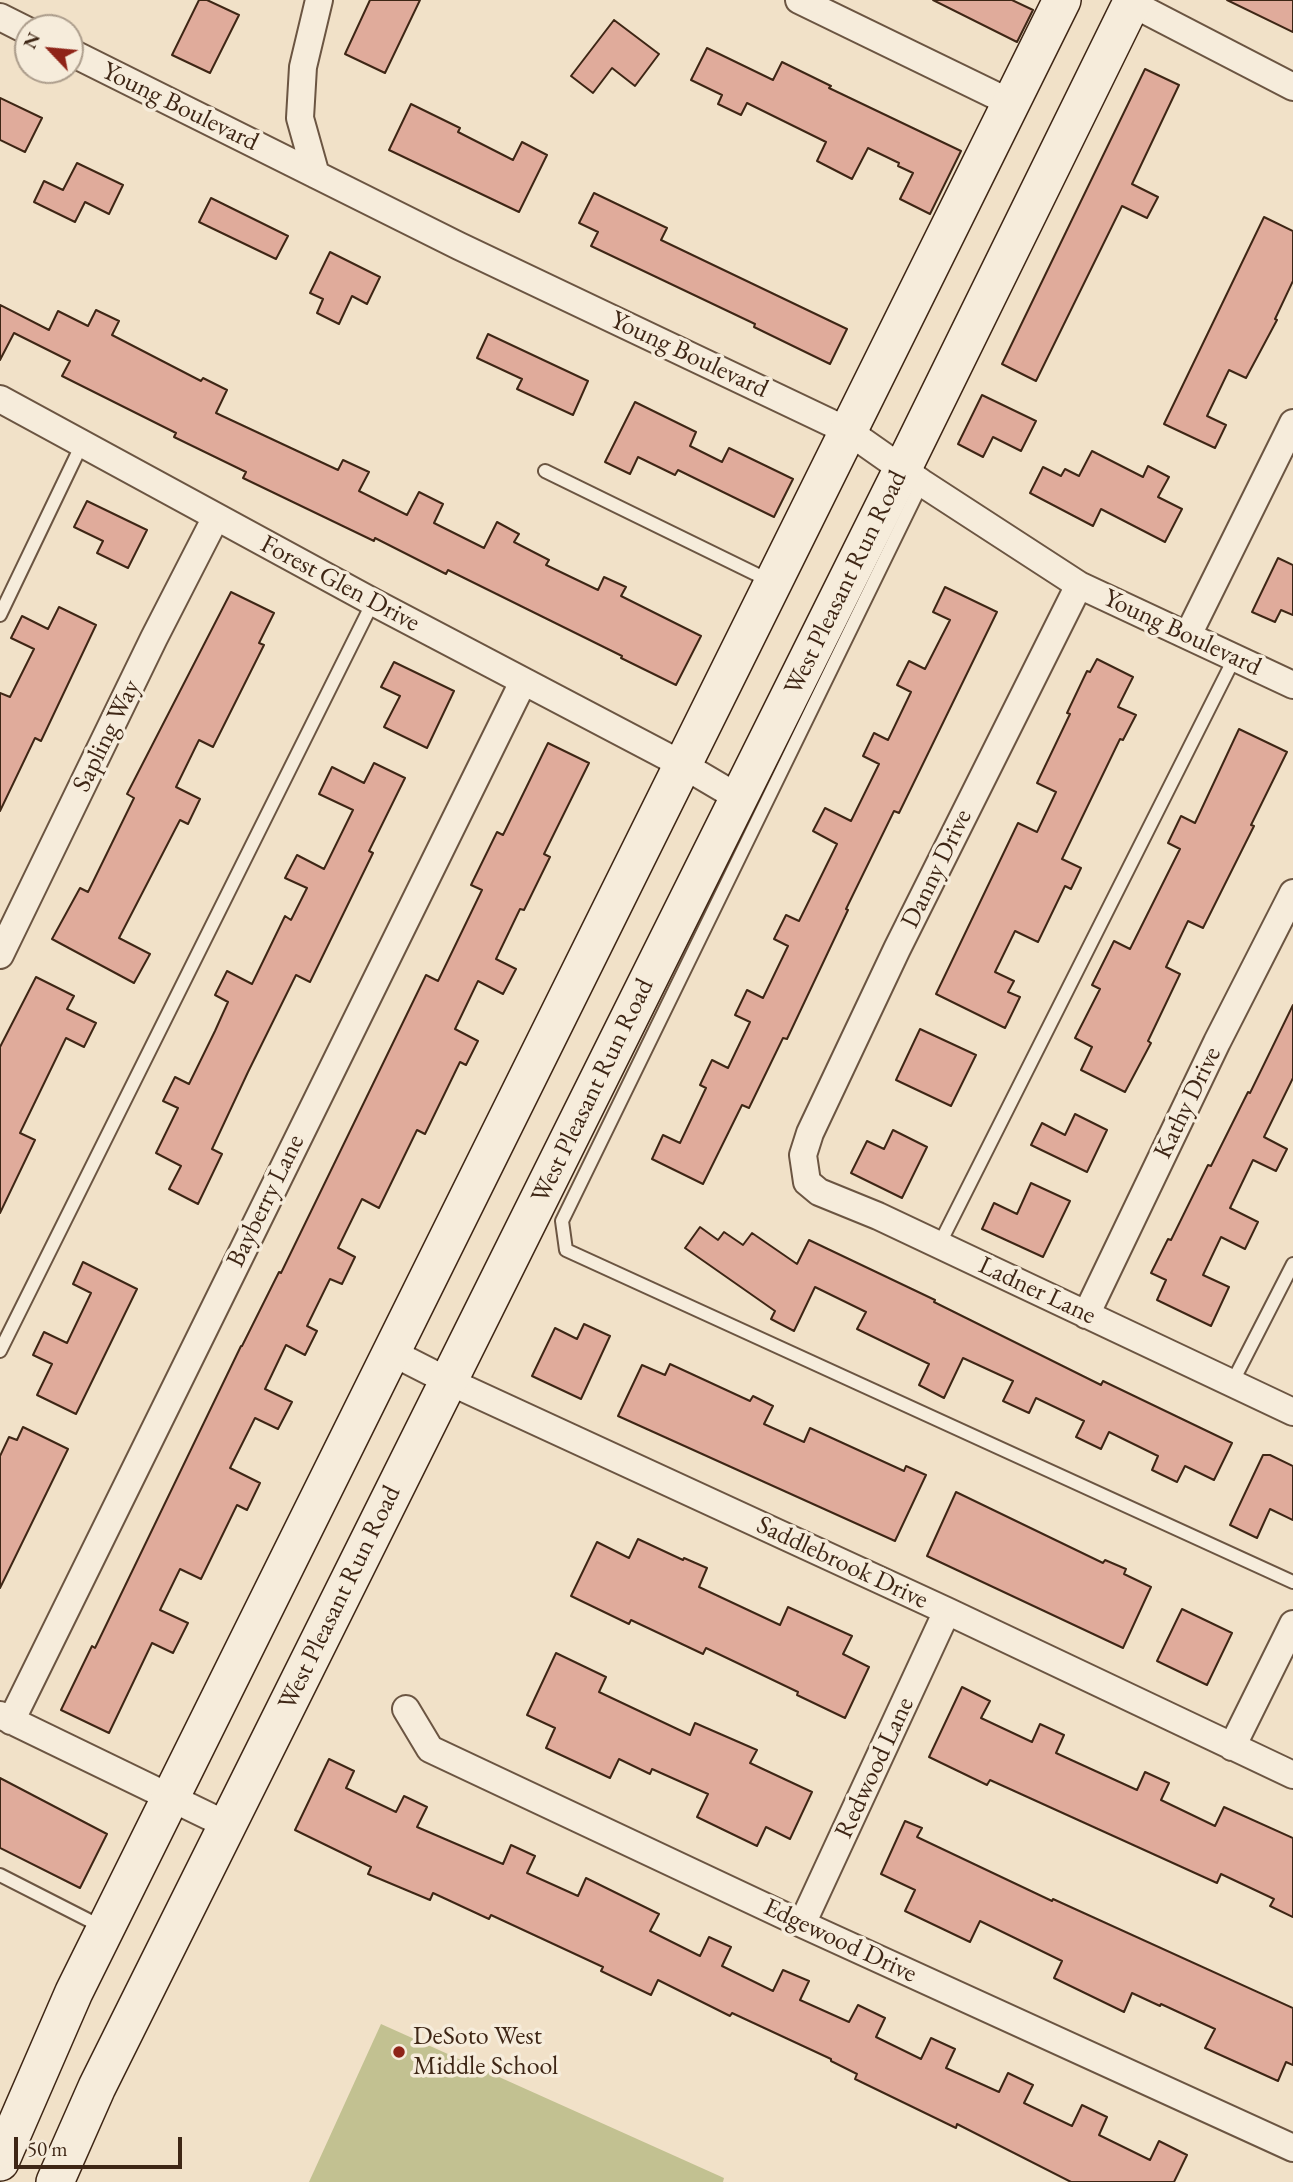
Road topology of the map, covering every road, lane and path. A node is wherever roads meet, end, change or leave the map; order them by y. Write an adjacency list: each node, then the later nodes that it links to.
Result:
1 (319, 0): 8 (street)
2 (799, 0): 7 (street)
3 (1062, 0): 7 (main road)
4 (1132, 2): 6 (street); 14 (main road, West Pleasant Run Road)
5 (84, 59): 8 (street, Young Boulevard)
6 (1293, 87)
7 (1011, 103): 11 (main road)
8 (316, 175): 11 (street, Young Boulevard)
9 (0, 399): 12 (street, Forest Glen Drive)
10 (1293, 423): 20 (street)
11 (848, 431): 14 (street, Young Boulevard); 16 (main road)
12 (82, 444): 15 (street, Forest Glen Drive); 19 (lane)
13 (545, 471): 16 (lane)
14 (912, 476): 17 (street, Young Boulevard); 25 (main road, West Pleasant Run Road); 37 (lane)
15 (216, 517): 18 (street, Forest Glen Drive); 27 (street, Sapling Way)
16 (773, 583): 24 (main road)
17 (1079, 585): 20 (street, Young Boulevard); 28 (street, Danny Drive)
18 (373, 602): 22 (street, Forest Glen Drive); 32 (lane)
19 (0, 615)
20 (1188, 635): 21 (street, Young Boulevard)
21 (1235, 657): 23 (street, Young Boulevard); 29 (lane)
22 (523, 682): 24 (street, Forest Glen Drive); 41 (street, Bayberry Lane)
23 (1293, 685)
24 (682, 765): 25 (street, Forest Glen Drive); 33 (main road)
25 (739, 798): 34 (main road, West Pleasant Run Road)
26 (1293, 893): 31 (street, Kathy Drive)
27 (0, 955)
28 (803, 1155): 29 (street, Ladner Lane)
29 (939, 1245): 31 (street, Ladner Lane)
30 (1293, 1264): 35 (lane)
31 (1086, 1315): 35 (street, Ladner Lane)
32 (0, 1350)
33 (391, 1352): 34 (street, Saddlebrook Drive); 44 (main road)
34 (448, 1381): 38 (street, Saddlebrook Drive); 45 (main road, West Pleasant Run Road)
35 (1232, 1383): 36 (street, Ladner Lane)
36 (1293, 1412)
37 (1293, 1582)
38 (947, 1611): 42 (street, Saddlebrook Drive); 47 (street, Redwood Lane)
39 (1293, 1624): 42 (street)
40 (406, 1709): 47 (street, Edgewood Drive)
41 (5, 1718): 44 (street)
42 (1232, 1747): 43 (street, Saddlebrook Drive)
43 (1293, 1775)
44 (170, 1798): 45 (street); 48 (main road)
45 (227, 1825): 51 (main road, West Pleasant Run Road)
46 (0, 1875): 48 (lane)
47 (802, 1924): 49 (street, Edgewood Drive)
48 (105, 1928): 50 (main road)
49 (1293, 2148)
50 (0, 2162)
51 (55, 2182)

